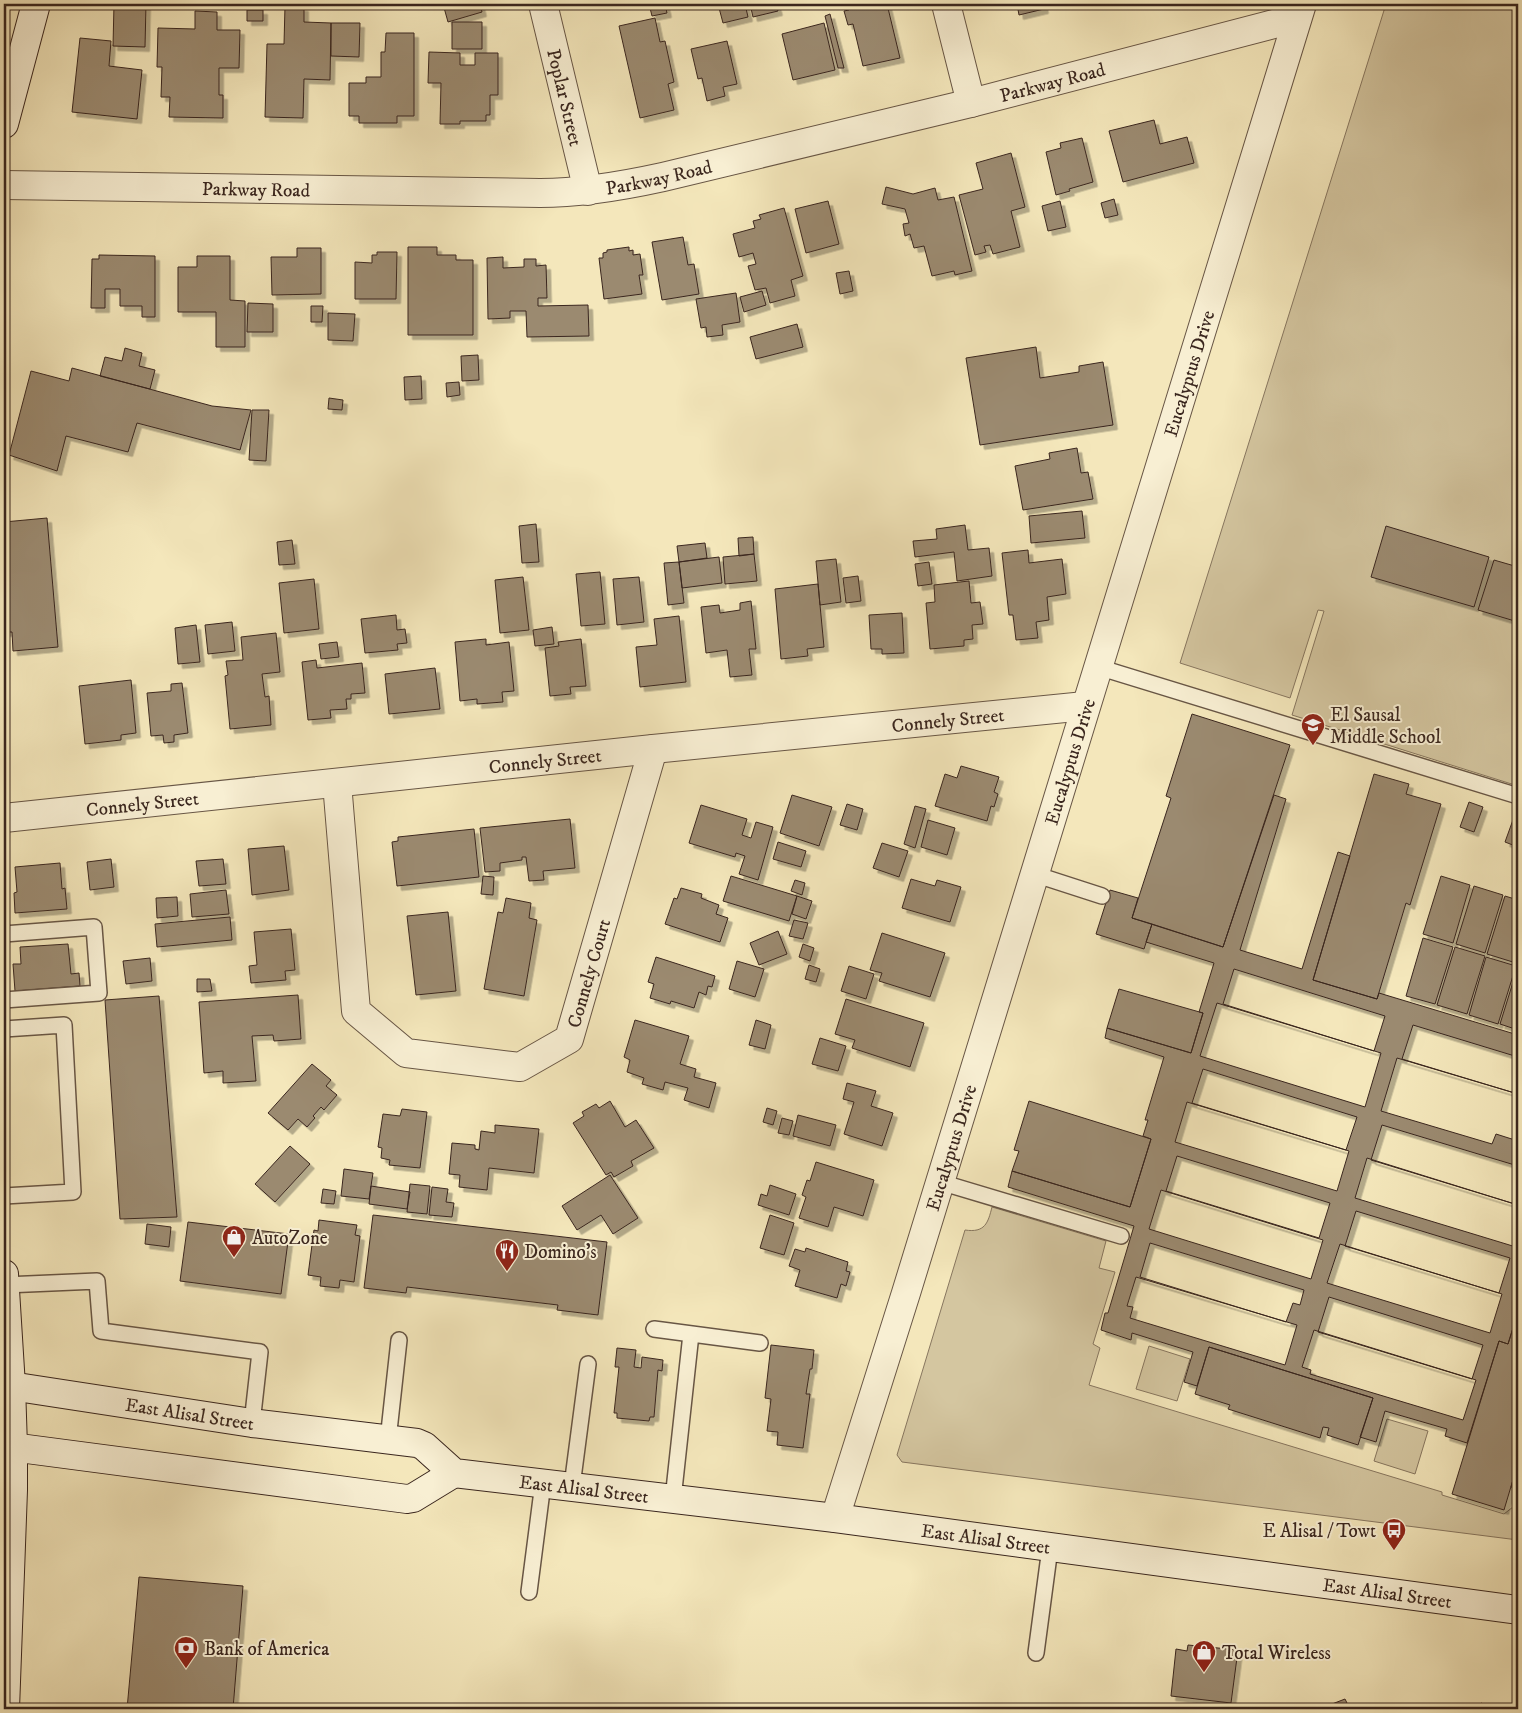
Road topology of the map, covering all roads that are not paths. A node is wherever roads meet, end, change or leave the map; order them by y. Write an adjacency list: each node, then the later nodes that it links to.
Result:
1 (36, 4): 6 (street)
2 (543, 4): 8 (street, Poplar Street)
3 (946, 4): 5 (street)
4 (1299, 11): 5 (street, Parkway Road); 9 (street, Eucalyptus Drive)
5 (971, 103): 8 (street, Parkway Road)
6 (4, 124)
7 (4, 185): 8 (street, Parkway Road)
8 (588, 191)
9 (1098, 667): 10 (street, Eucalyptus Drive); 13 (lane)
10 (1085, 706): 11 (street, Connely Street); 15 (street, Eucalyptus Drive)
11 (653, 749): 12 (street, Connely Street); 12 (street, Connely Court)
12 (338, 783): 14 (street, Connely Street)
13 (1518, 796)
14 (4, 818)
15 (1034, 874): 16 (lane); 20 (street, Eucalyptus Drive)
16 (1102, 896)
17 (4, 934): 18 (lane)
18 (4, 1000)
19 (4, 1029): 21 (lane)
20 (940, 1182): 22 (lane); 37 (street, Eucalyptus Drive)
21 (4, 1196)
22 (1121, 1236)
23 (4, 1280): 29 (street); 30 (lane)
24 (654, 1329): 25 (lane)
25 (692, 1334): 27 (lane); 36 (lane)
26 (399, 1340): 31 (lane)
27 (760, 1343)
28 (588, 1364): 35 (lane)
29 (7, 1386): 30 (street, East Alisal Street); 32 (street)
30 (252, 1423): 31 (street, East Alisal Street)
31 (388, 1440): 33 (street, East Alisal Street)
32 (8, 1446): 33 (street); 42 (street)
33 (454, 1473): 34 (street, East Alisal Street)
34 (543, 1483): 35 (street, East Alisal Street); 39 (lane)
35 (572, 1486): 36 (street, East Alisal Street)
36 (673, 1499): 37 (street, East Alisal Street)
37 (835, 1518): 38 (street, East Alisal Street)
38 (1050, 1548): 40 (street, East Alisal Street); 41 (lane)
39 (529, 1592)
40 (1518, 1610)
41 (1036, 1653)
42 (5, 1709)

